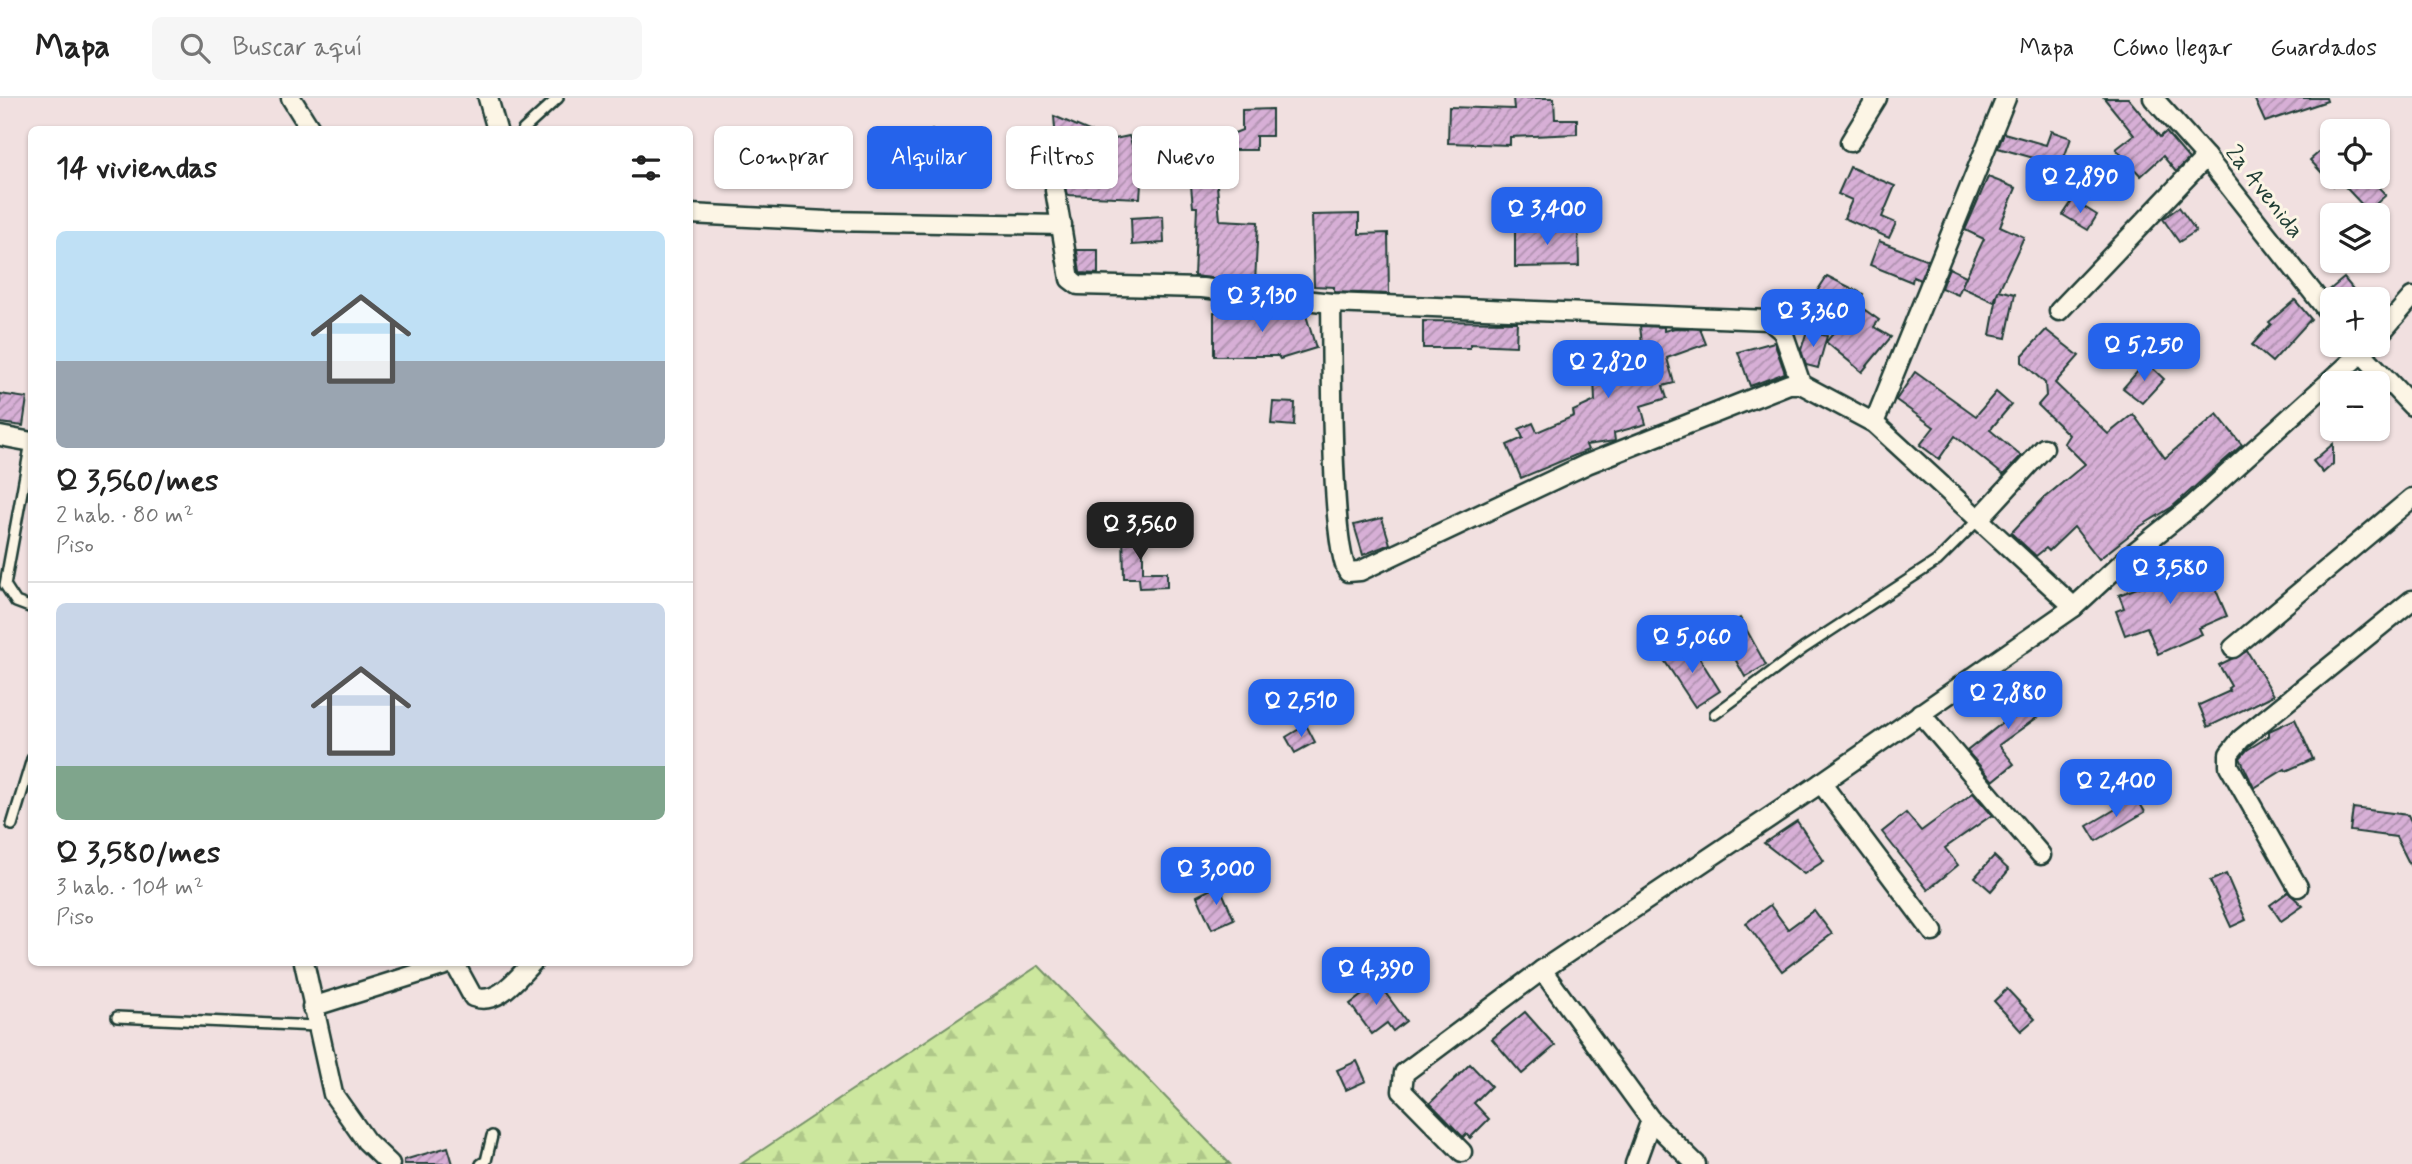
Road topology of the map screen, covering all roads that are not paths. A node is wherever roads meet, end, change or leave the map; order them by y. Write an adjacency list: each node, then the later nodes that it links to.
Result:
1 (291, 98): 7 (street)
2 (488, 98): 8 (street)
3 (558, 98): 9 (lane)
4 (1877, 98): 10 (street)
5 (2006, 98): 24 (street)
6 (2153, 98): 11 (street, 2a Avenida)
7 (308, 126)
8 (496, 126)
9 (527, 126)
10 (1850, 142)
11 (2206, 158): 16 (street, 2a Avenida); 18 (street)
12 (1055, 190): 14 (street)
13 (693, 214): 14 (street)
14 (1062, 225): 17 (street)
15 (2412, 297): 19 (street)
16 (2320, 302)
17 (1331, 303): 22 (street); 22 (street)
18 (2059, 311)
19 (2390, 322)
20 (2352, 357): 33 (street)
21 (2370, 357): 23 (street)
22 (1801, 384): 24 (street)
23 (2412, 406)
24 (1874, 423): 30 (street)
25 (0, 436): 26 (street)
26 (28, 441)
27 (2044, 448): 30 (street)
28 (28, 458): 32 (lane)
29 (2412, 498): 34 (street)
30 (1978, 520): 33 (street); 36 (lane)
31 (2412, 600): 41 (street)
32 (28, 606)
33 (2074, 607): 35 (street)
34 (2233, 648)
35 (1920, 713): 38 (street); 40 (street)
36 (1715, 714)
37 (28, 772): 39 (lane)
38 (1821, 783): 42 (street); 47 (street)
39 (12, 825)
40 (2041, 855)
41 (2298, 887)
42 (1933, 932)
43 (305, 966): 48 (street)
44 (445, 966): 48 (street)
45 (457, 966): 46 (street)
46 (529, 966)
47 (1542, 970): 51 (street); 53 (street)
48 (312, 1007): 50 (street)
49 (117, 1017): 50 (lane)
50 (316, 1026): 54 (street)
51 (1651, 1120): 56 (street); 57 (street)
52 (492, 1136): 55 (lane)
53 (1462, 1152)
54 (390, 1164)
55 (481, 1164)
56 (1635, 1164)
57 (1696, 1164)

